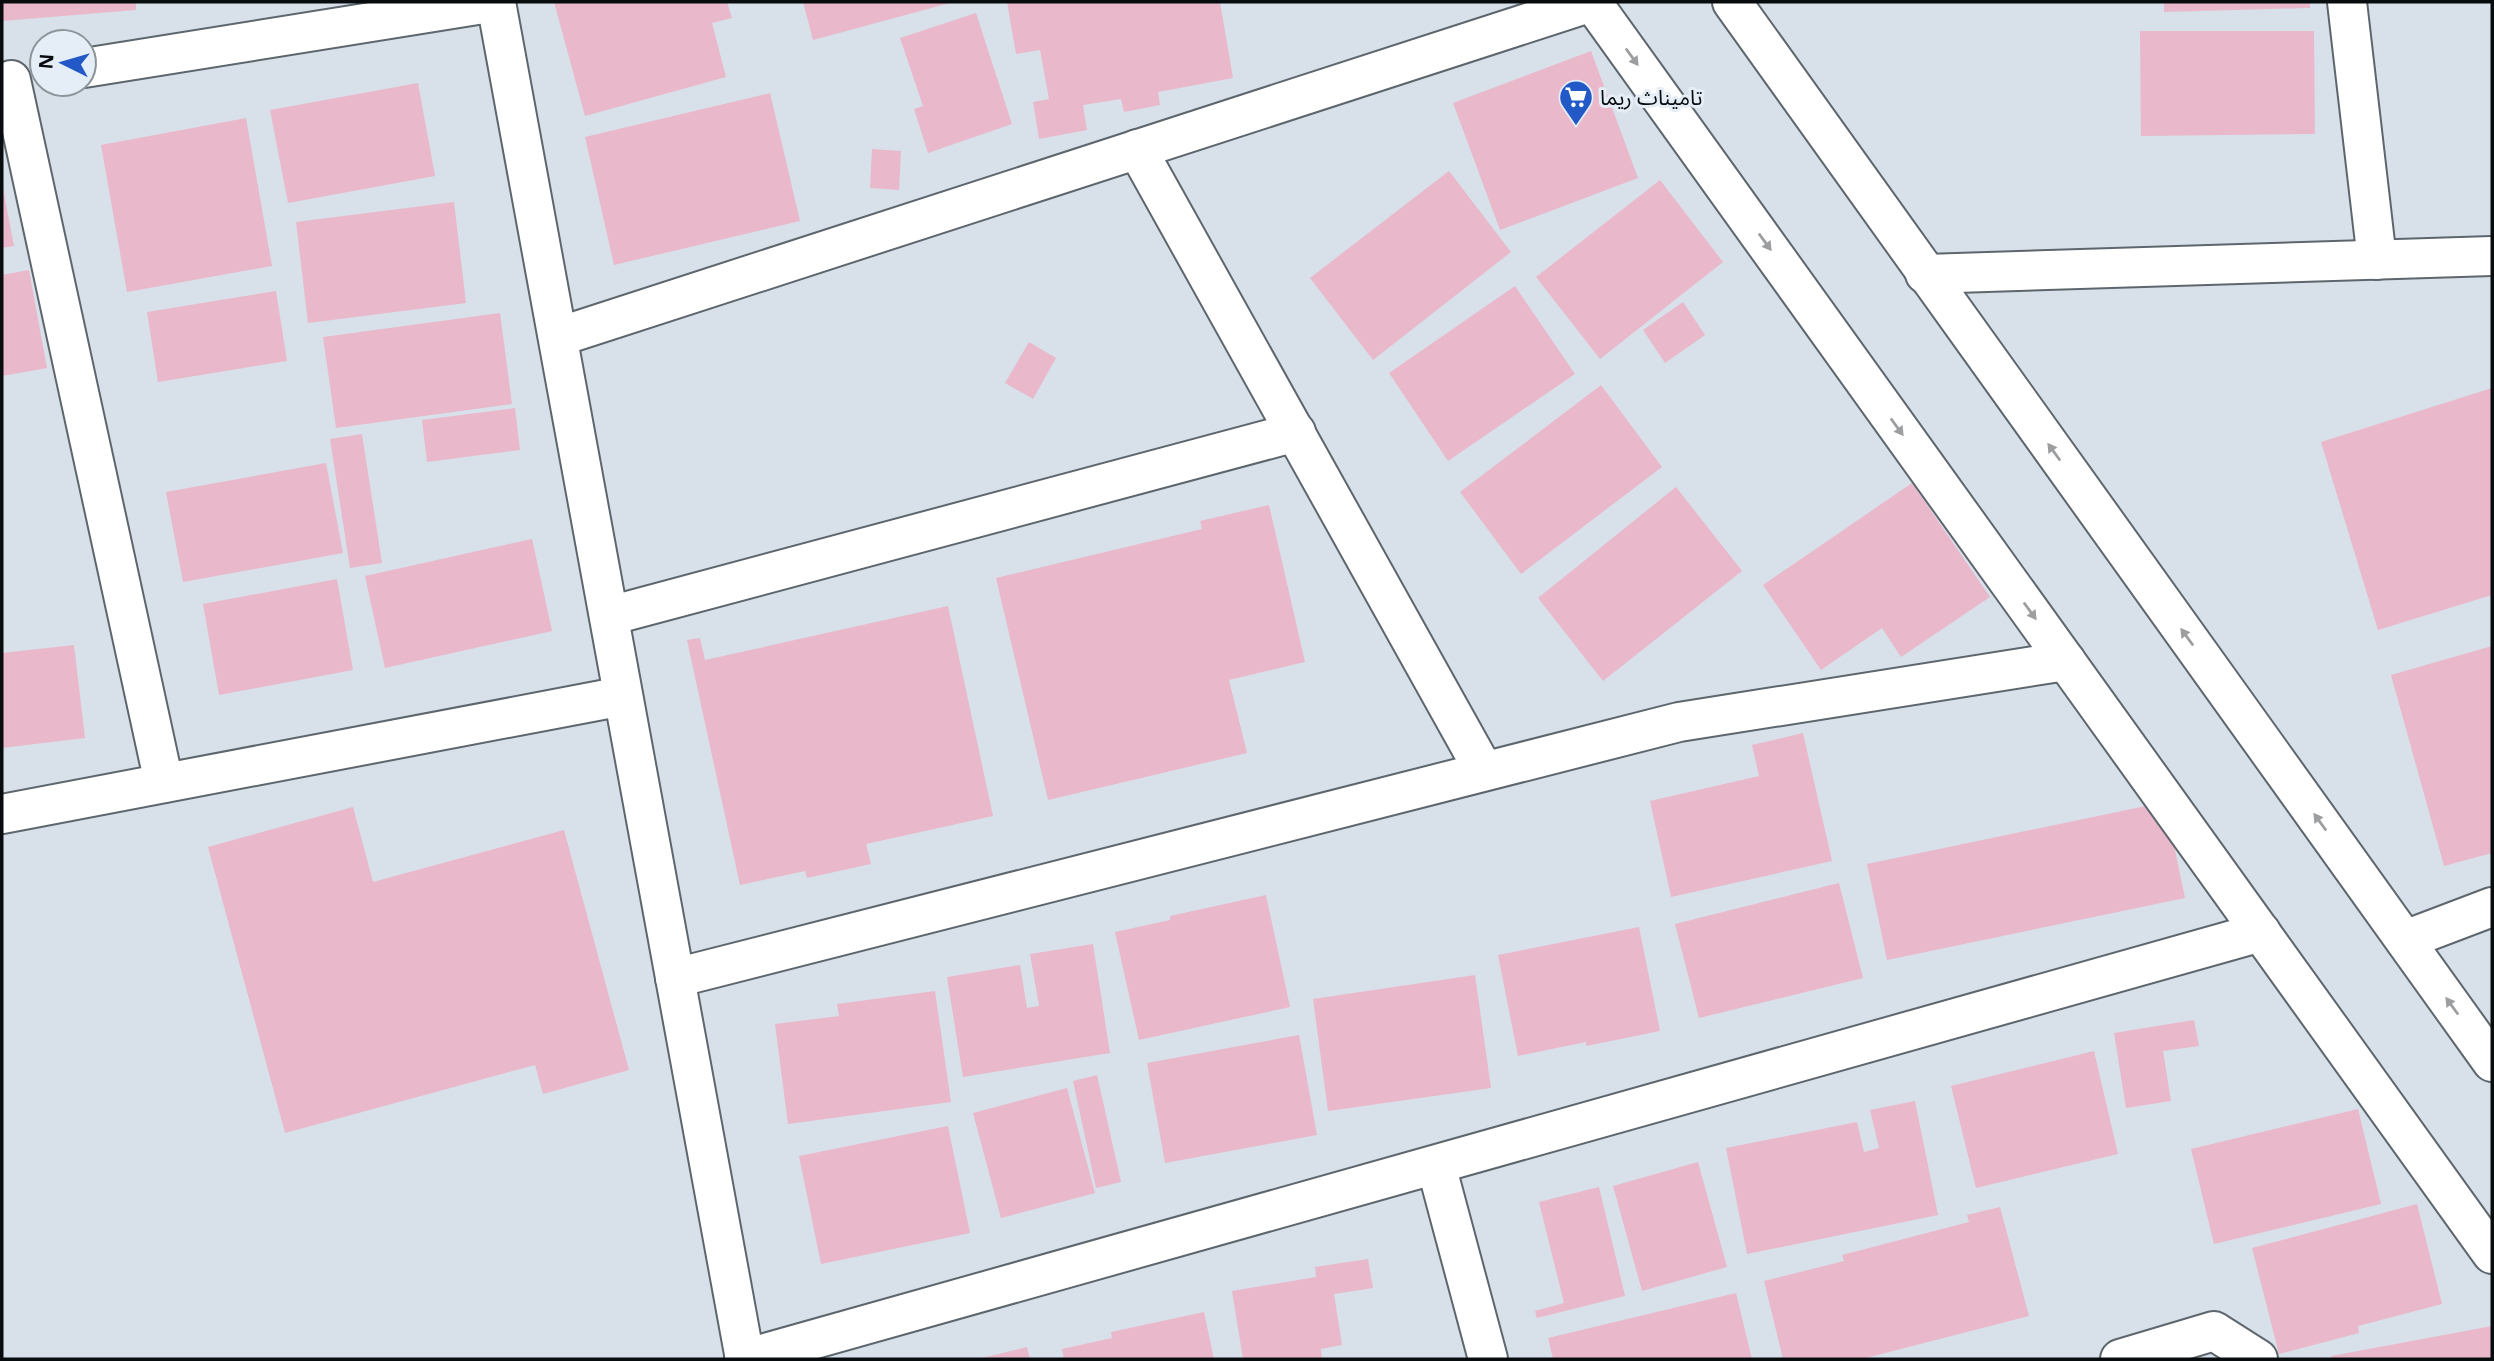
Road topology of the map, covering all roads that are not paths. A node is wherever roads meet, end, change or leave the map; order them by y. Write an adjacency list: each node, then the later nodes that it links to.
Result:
1 (1592, 2): 6 (street); 13 (street, one-way to 13)
2 (1732, 2): 9 (street)
3 (2347, 2): 8 (street)
4 (98, 66): 10 (street)
5 (18, 79): 16 (street)
6 (1137, 149): 10 (street); 11 (street)
7 (2492, 256): 8 (street)
8 (2377, 260): 9 (street)
9 (1925, 274): 20 (street, one-way to 9)
10 (558, 337): 12 (street)
11 (1296, 432): 12 (street); 15 (street)
12 (609, 616): 14 (street)
13 (2066, 661): 15 (street); 19 (street)
14 (623, 696): 16 (street); 21 (street)
15 (1484, 771): 21 (street)
16 (164, 783): 17 (street)
17 (2, 814)
18 (2492, 906): 20 (street)
19 (2261, 932): 23 (street); 24 (street)
20 (2405, 940): 22 (street, one-way to 20)
21 (675, 978): 25 (street)
22 (2492, 1062)
23 (1436, 1165): 25 (street); 26 (street)
24 (2492, 1254)
25 (744, 1359)
26 (1488, 1359)
27 (2120, 1359): 28 (street)
28 (2258, 1359)

